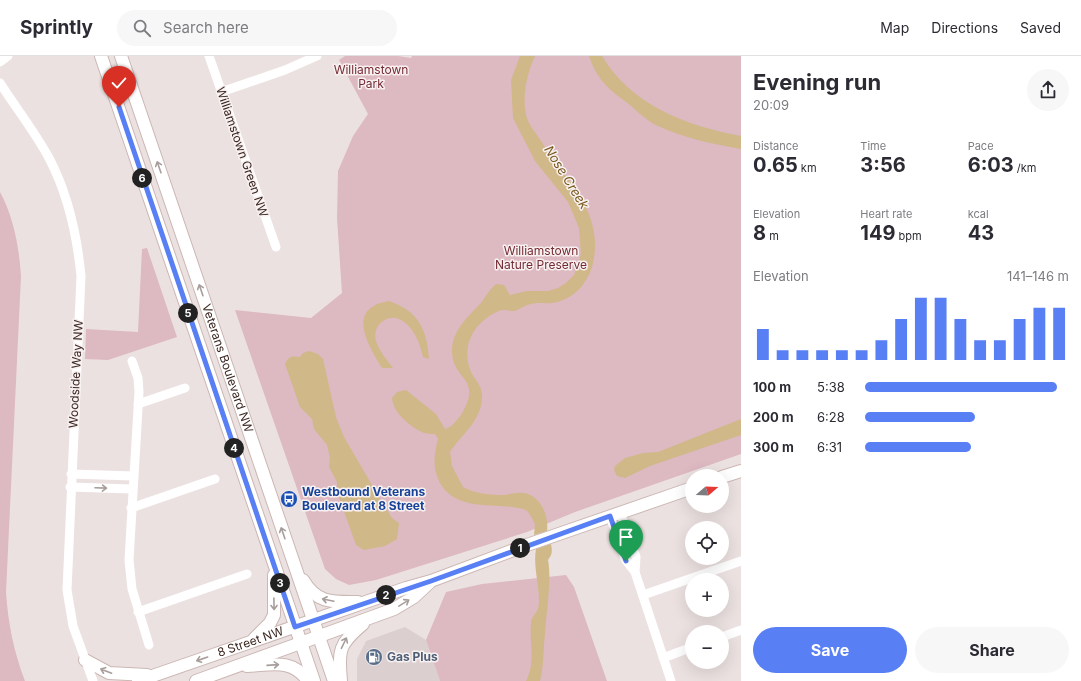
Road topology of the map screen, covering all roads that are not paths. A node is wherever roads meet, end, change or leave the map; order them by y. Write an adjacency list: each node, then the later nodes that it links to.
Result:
1 (8, 56): 6 (street)
2 (101, 56): 24 (main road, Veterans Boulevard NW)
3 (121, 56): 25 (main road, Veterans Boulevard NW, one-way to 3)
4 (209, 56): 8 (street, Williamstown Green NW)
5 (317, 56): 8 (street)
6 (0, 62)
7 (0, 83): 14 (street, Woodside Way NW)
8 (221, 92): 9 (street, Williamstown Green NW)
9 (276, 247)
10 (132, 361): 12 (street)
11 (185, 388): 12 (street)
12 (138, 404): 16 (street)
13 (741, 471): 15 (main road)
14 (70, 474): 16 (street); 18 (street, Woodside Way NW)
15 (729, 475)
16 (132, 476): 19 (street)
17 (215, 479): 21 (street)
18 (70, 486): 19 (street, one-way to 19); 42 (street, Woodside Way NW)
19 (132, 489): 21 (street)
20 (685, 490): 22 (main road, 8 Street NW)
21 (131, 508): 30 (street)
22 (615, 514): 27 (main road, 8 Street NW); 28 (street)
23 (741, 561): 28 (street)
24 (274, 566): 33 (main road, Veterans Boulevard NW); 37 (main road, one-way to 37)
25 (296, 570): 29 (main road, one-way to 25); 32 (main road, Veterans Boulevard NW)
26 (247, 574): 30 (street)
27 (431, 581): 29 (main road, 8 Street NW); 31 (main road, 8 Street NW, one-way to 27)
28 (643, 595): 41 (street)
29 (367, 602): 32 (main road, 8 Street NW)
30 (138, 612): 39 (street)
31 (372, 617): 36 (main road, 8 Street NW); 51 (main road, one-way to 31)
32 (313, 620): 33 (main road, 8 Street NW); 36 (main road, Veterans Boulevard NW)
33 (295, 627): 37 (main road, 8 Street NW); 38 (main road, Veterans Boulevard NW)
34 (741, 630): 35 (street)
35 (729, 634)
36 (318, 636): 38 (main road, 8 Street NW); 50 (main road, Veterans Boulevard NW)
37 (252, 641): 44 (main road, 8 Street NW, one-way to 44)
38 (300, 643): 43 (main road, 8 Street NW); 49 (main road, Veterans Boulevard NW)
39 (149, 645)
40 (685, 650): 41 (street)
41 (663, 658): 52 (street)
42 (85, 660): 44 (main road, one-way to 42); 45 (street, Woodside Way NW)
43 (234, 667): 47 (main road, 8 Street NW); 48 (main road, one-way to 48)
44 (156, 675): 46 (main road, 8 Street NW)
45 (93, 681)
46 (138, 681)
47 (196, 681)
48 (308, 681)
49 (314, 681)
50 (334, 681)
51 (341, 681)
52 (671, 681)

